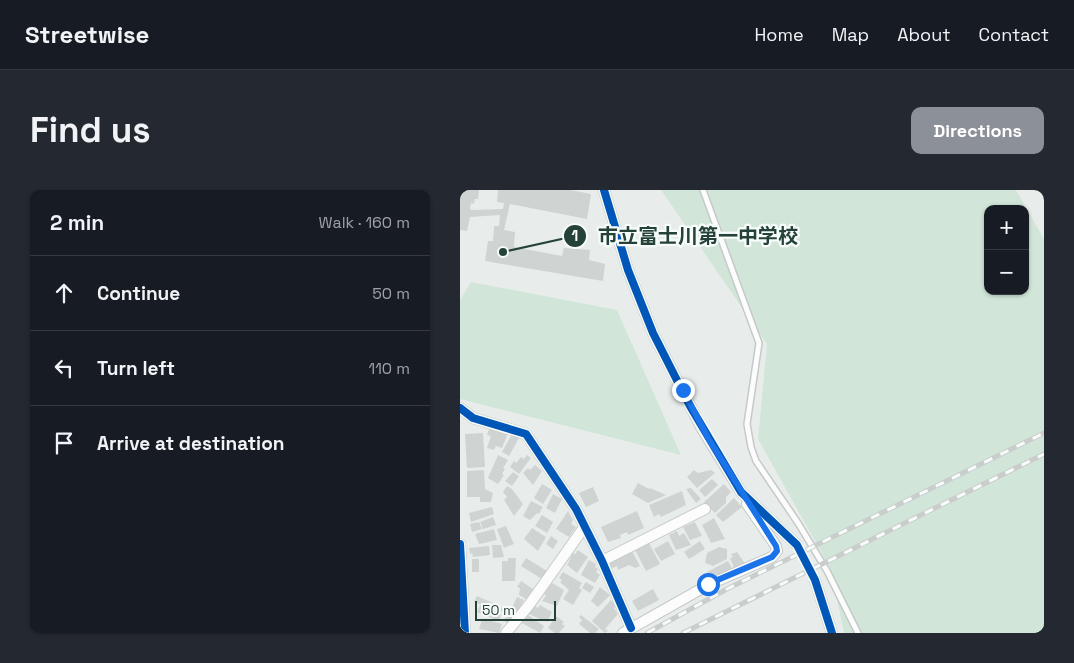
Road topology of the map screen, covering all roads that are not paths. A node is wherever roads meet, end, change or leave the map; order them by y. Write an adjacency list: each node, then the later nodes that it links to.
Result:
1 (604, 190): 4 (street)
2 (702, 190): 16 (lane)
3 (460, 408): 6 (street)
4 (747, 498): 8 (street); 12 (street)
5 (705, 509): 9 (street)
6 (585, 526): 9 (street); 14 (street)
7 (460, 544): 10 (street)
8 (797, 545)
9 (602, 561): 12 (street)
10 (461, 564): 13 (street)
11 (815, 580): 15 (street)
12 (627, 630)
13 (463, 632)
14 (506, 633)
15 (832, 633)
16 (858, 633)

